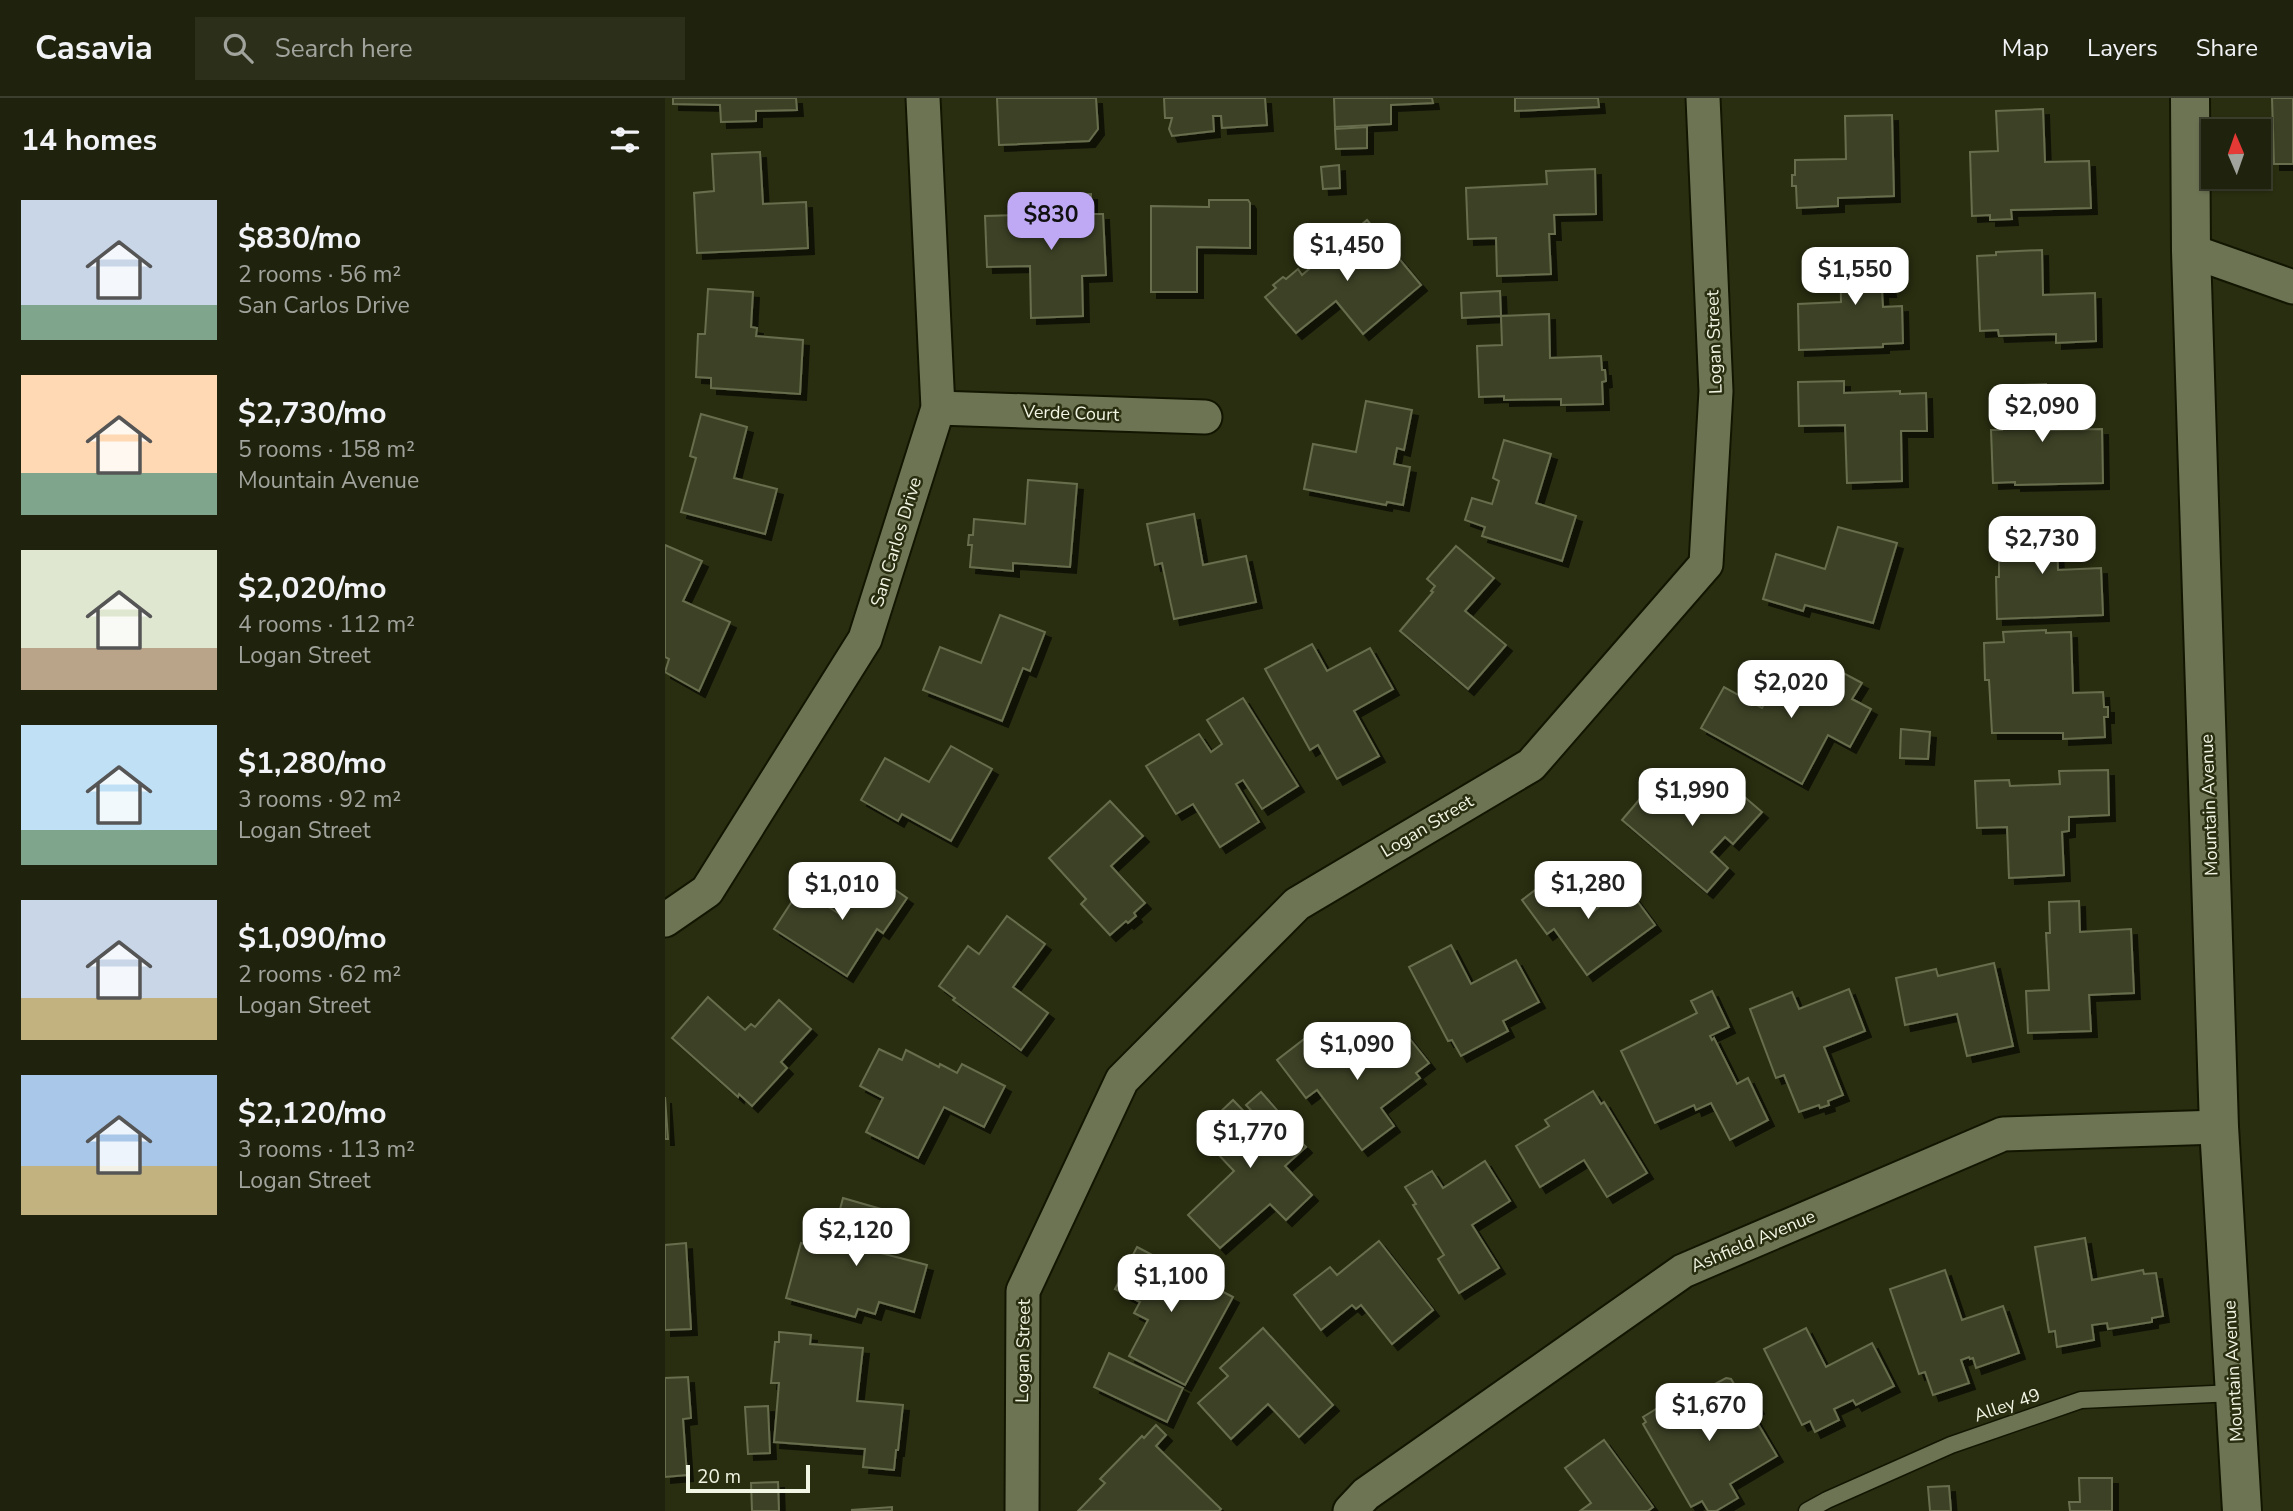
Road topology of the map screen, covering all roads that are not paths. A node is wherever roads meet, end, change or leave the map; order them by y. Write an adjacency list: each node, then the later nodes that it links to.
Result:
1 (923, 98): 6 (street, San Carlos Drive)
2 (1703, 98): 11 (street, Logan Street)
3 (2190, 98): 4 (street, Mountain Avenue)
4 (2191, 251): 5 (street); 9 (street, Mountain Avenue)
5 (2293, 287)
6 (938, 408): 7 (street, Verde Court); 8 (street, San Carlos Drive)
7 (1205, 417)
8 (665, 920)
9 (2219, 1127): 10 (street, Mountain Avenue); 12 (street, Ashfield Avenue)
10 (2235, 1393): 13 (lane, Alley 49); 14 (street, Mountain Avenue)
11 (1022, 1511)
12 (1350, 1511)
13 (1807, 1511)
14 (2242, 1511)

